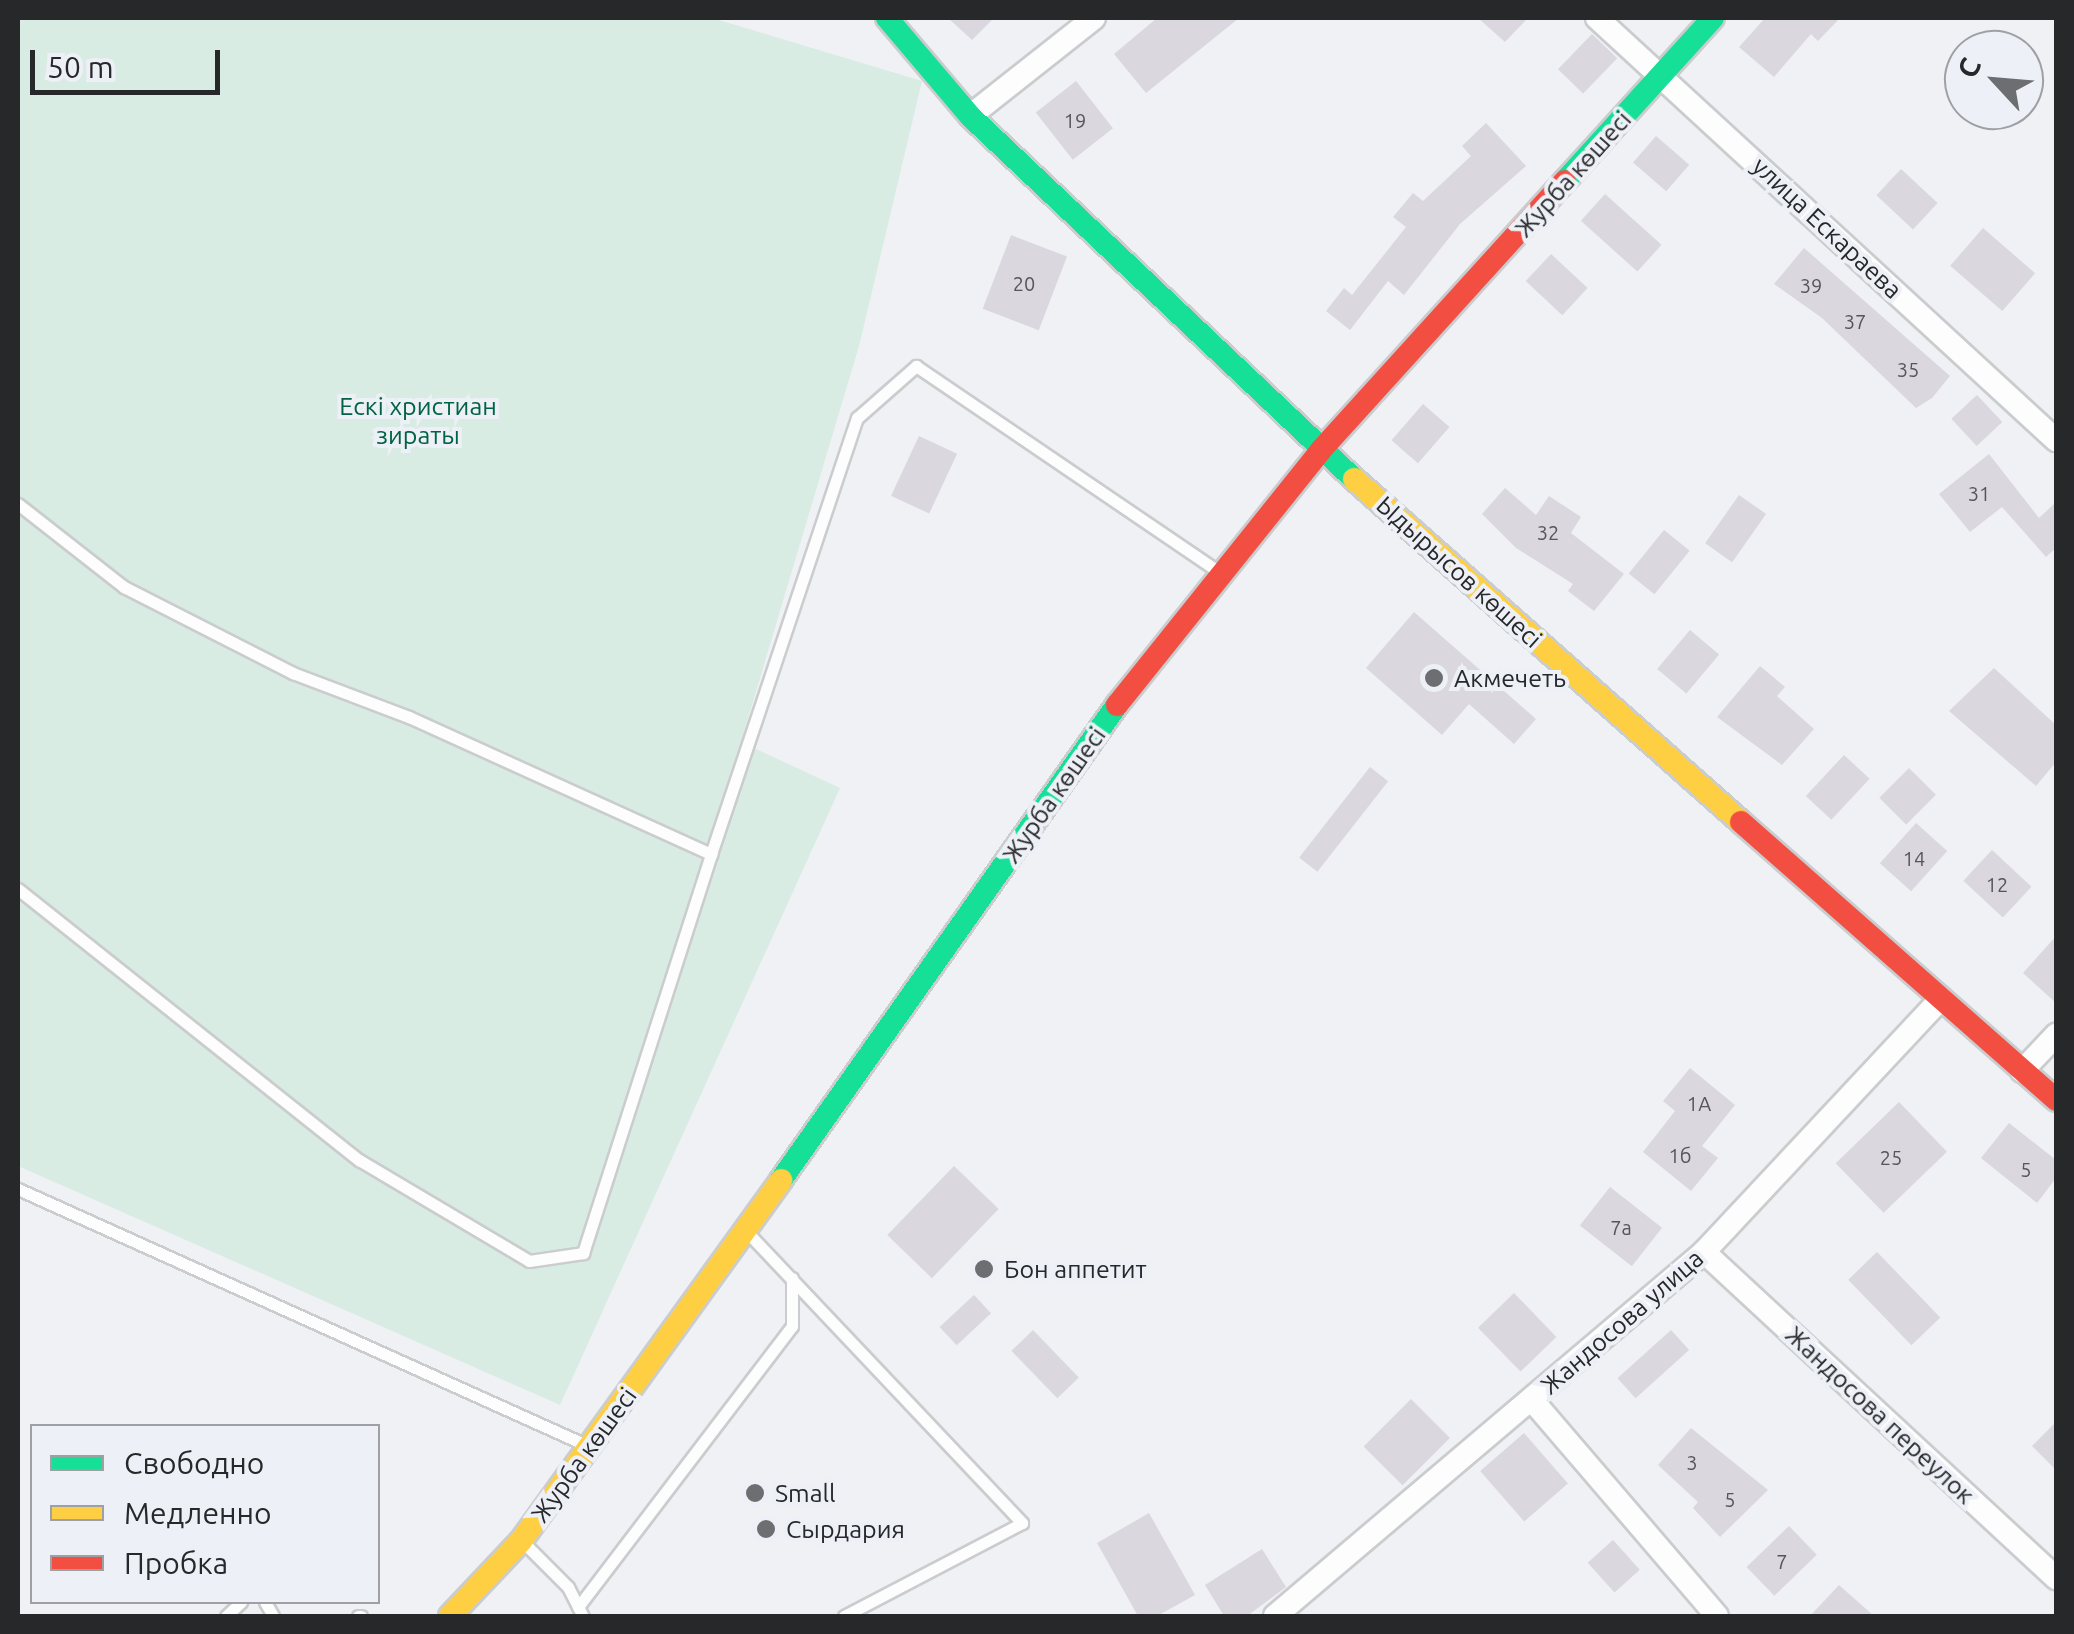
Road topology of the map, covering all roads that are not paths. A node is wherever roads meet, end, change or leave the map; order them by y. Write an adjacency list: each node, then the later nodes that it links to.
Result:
1 (888, 18): 6 (street, Ыдырысов көшесі)
2 (1094, 18): 6 (street)
3 (1596, 18): 5 (street, улица Ескараева)
4 (1713, 18): 5 (street, Журба көшесі)
5 (1663, 76): 7 (street, улица Ескараева); 8 (street, Журба көшесі)
6 (970, 116): 8 (street, Ыдырысов көшесі)
7 (2056, 440)
8 (1322, 450): 10 (street, Журба көшесі); 13 (street, Ыдырысов көшесі)
9 (18, 504): 11 (lane)
10 (1222, 573): 11 (lane); 18 (street, Журба көшесі)
11 (712, 854): 12 (lane)
12 (18, 889)
13 (1941, 999): 15 (street, Ыдырысов көшесі); 19 (street, Жандосова улица)
14 (2056, 1035): 15 (street)
15 (2022, 1072): 16 (street, Ыдырысов көшесі)
16 (2056, 1100)
17 (18, 1189): 22 (lane)
18 (746, 1230): 20 (lane); 22 (street, Журба көшесі)
19 (1704, 1252): 21 (street, Жандосова улица); 24 (street, Жандосова переулок)
20 (792, 1278): 25 (lane); 27 (lane)
21 (1532, 1400): 28 (street, Жандосова улица); 29 (street)
22 (590, 1447): 23 (street, Журба көшесі)
23 (521, 1540): 25 (lane); 26 (street, Журба көшесі)
24 (2056, 1578)
25 (581, 1612)
26 (450, 1616)
27 (844, 1616)
28 (1275, 1616)
29 (1717, 1616)

